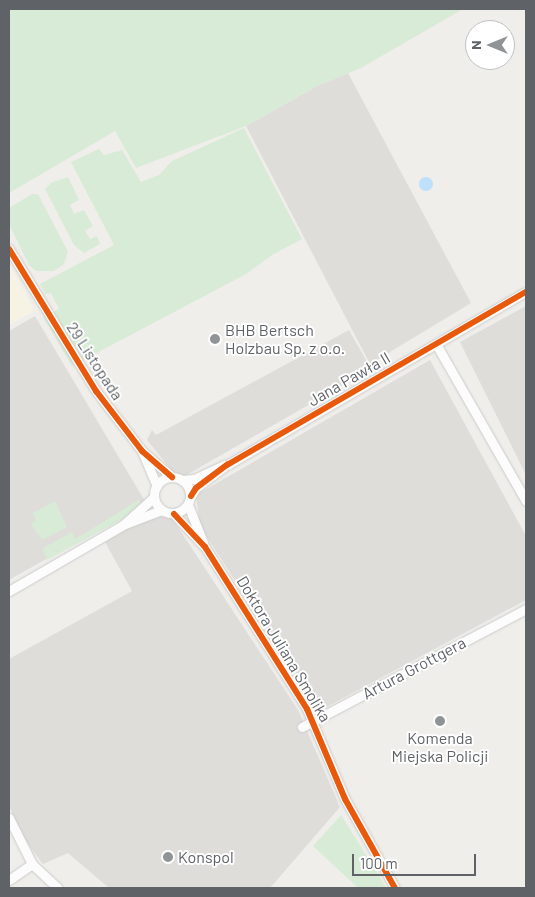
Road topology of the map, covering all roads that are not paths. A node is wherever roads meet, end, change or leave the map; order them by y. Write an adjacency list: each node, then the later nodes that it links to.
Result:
1 (9, 249): 4 (street, 29 Listopada)
2 (526, 292): 3 (street, Jana Pawła II)
3 (436, 344): 5 (street, Jana Pawła II); 11 (street)
4 (142, 451): 6 (street, 29 Listopada); 8 (street, 29 Listopada)
5 (227, 464): 7 (street, Jana Pawła II); 9 (street, Jana Pawła II)
6 (172, 477): 7 (street); 8 (street)
7 (182, 480): 9 (street)
8 (157, 486): 10 (street)
9 (191, 496): 12 (street)
10 (154, 497): 13 (street); 15 (street)
11 (526, 501)
12 (188, 506): 14 (street); 16 (street, Doktora Juliana Smolika)
13 (161, 510): 14 (street); 15 (street)
14 (174, 514): 16 (street, Doktora Juliana Smolika)
15 (123, 524): 17 (street)
16 (204, 547): 19 (street, Doktora Juliana Smolika)
17 (9, 591)
18 (526, 610): 19 (street, Artura Grottgera)
19 (314, 721): 20 (street, Artura Grottgera); 25 (street, Doktora Juliana Smolika)
20 (302, 727)
21 (9, 818): 22 (street)
22 (32, 864): 23 (street); 24 (street)
23 (9, 880)
24 (58, 888)
25 (395, 888)

